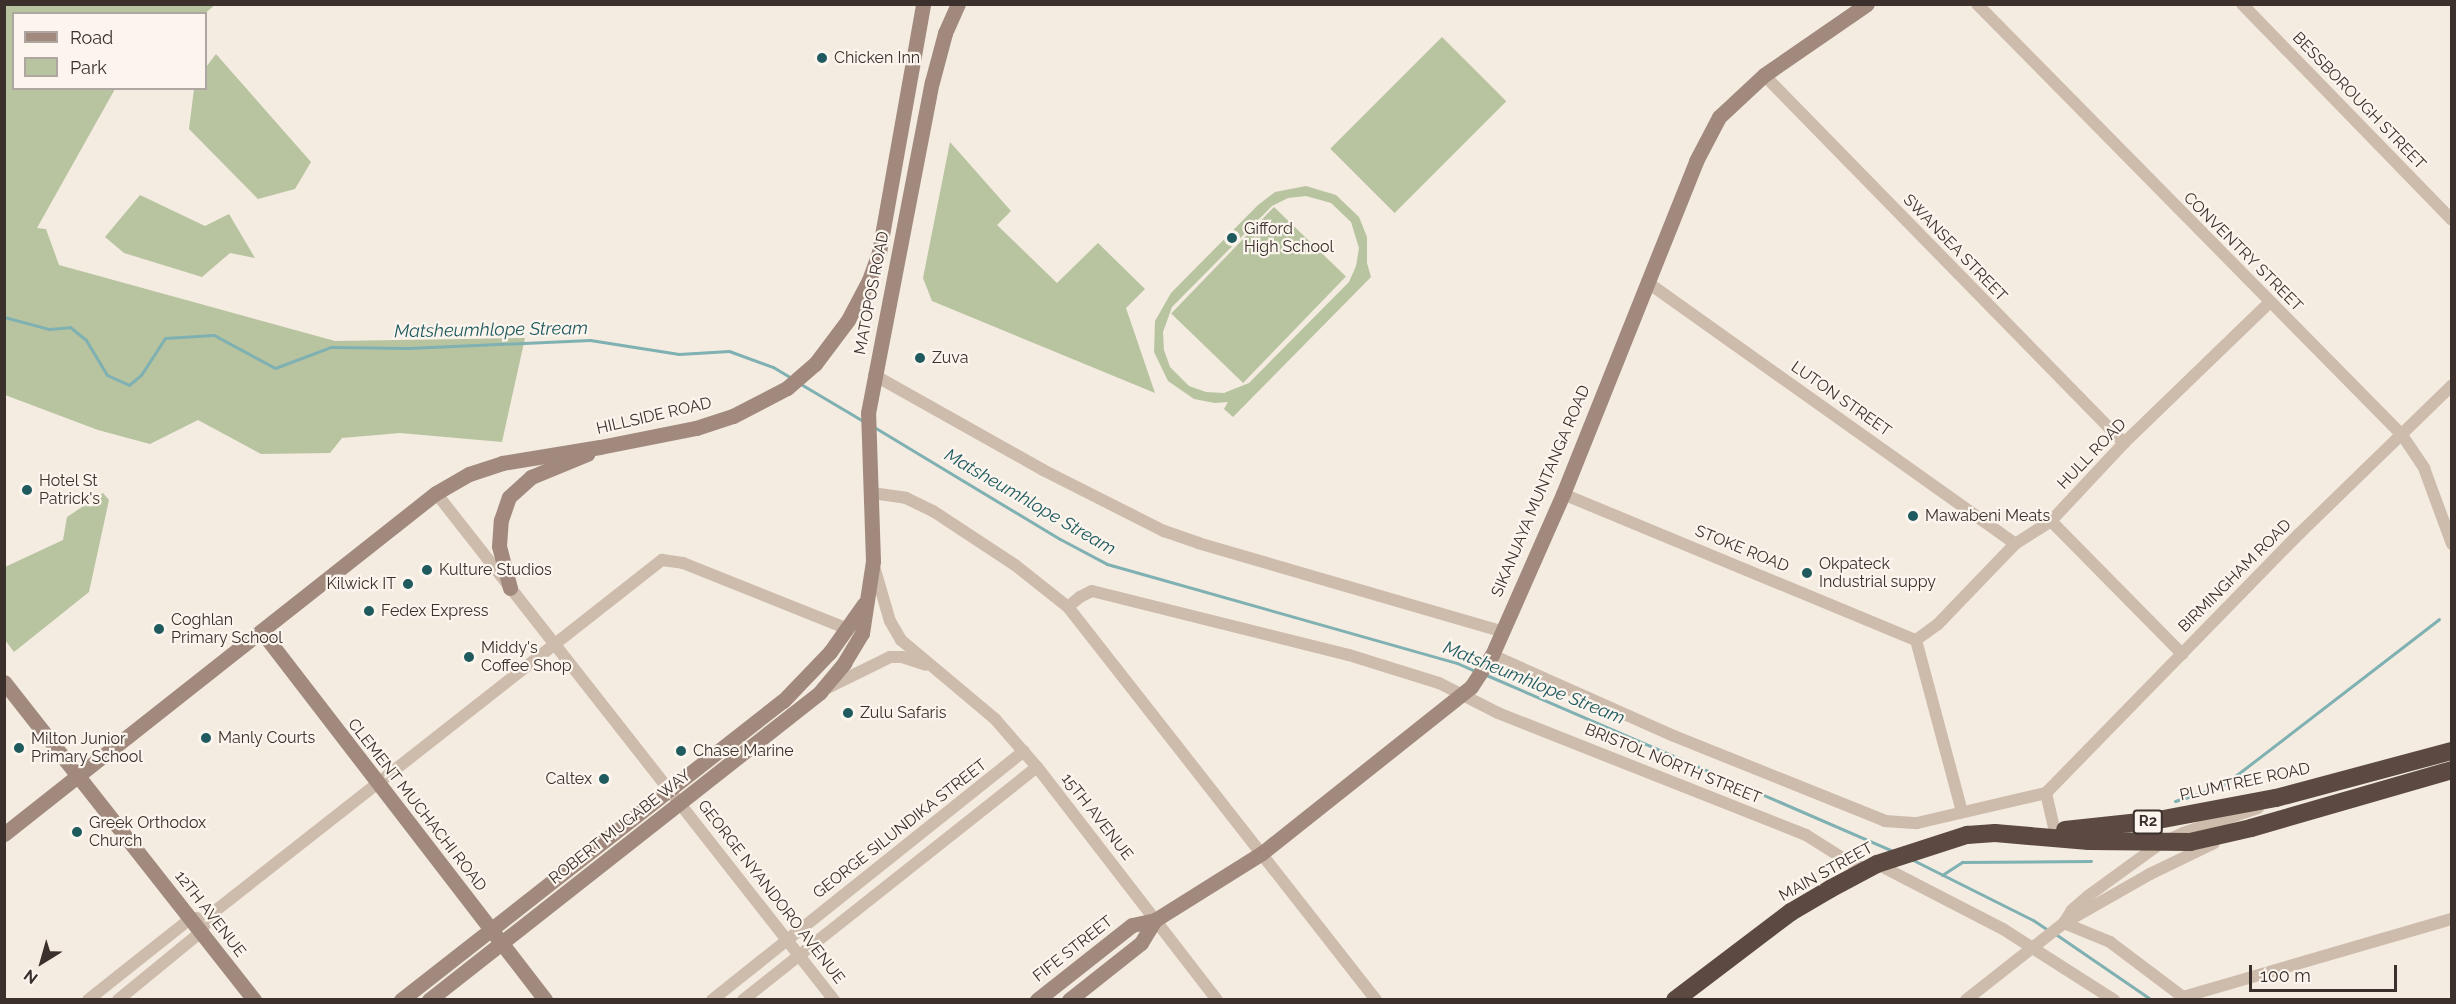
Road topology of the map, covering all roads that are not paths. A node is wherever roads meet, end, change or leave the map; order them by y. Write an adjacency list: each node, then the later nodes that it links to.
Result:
1 (923, 4): 14 (street, HILLSIDE ROAD)
2 (958, 4): 10 (street, MATOPOS ROAD)
3 (1977, 4): 9 (street, CONVENTRY STREET)
4 (2242, 4): 7 (street, BESSBOROUGH STREET)
5 (1867, 5): 6 (street, SIKANJAYA MUNTANGA ROAD)
6 (1764, 75): 8 (street, SIKANJAYA MUNTANGA ROAD); 13 (street, SWANSEA STREET)
7 (2451, 220)
8 (1647, 282): 17 (street, SIKANJAYA MUNTANGA ROAD); 19 (street, LUTON STREET)
9 (2268, 303): 12 (street, CONVENTRY STREET); 13 (street, HULL ROAD)
10 (874, 375): 16 (street, MATOPOS ROAD); 26 (street)
11 (2451, 385): 12 (street, BIRMINGHAM ROAD)
12 (2402, 435): 20 (street, CONVENTRY STREET); 30 (street, BIRMINGHAM ROAD)
13 (2124, 443): 18 (street, HULL ROAD)
14 (600, 447): 15 (street, HILLSIDE ROAD); 22 (street)
15 (436, 493): 22 (street, GEORGE NYANDORO AVENUE); 27 (street, HILLSIDE ROAD)
16 (872, 493): 21 (street, MATOPOS ROAD); 24 (street)
17 (1563, 494): 26 (street, SIKANJAYA MUNTANGA ROAD); 28 (street, STOKE ROAD)
18 (2051, 520): 19 (street, HULL ROAD); 30 (street)
19 (2015, 544): 28 (street, HULL ROAD)
20 (2451, 544)
21 (873, 561): 23 (street, MATOPOS ROAD); 32 (street, 15TH AVENUE)
22 (510, 588): 29 (street, GEORGE NYANDORO AVENUE)
23 (870, 594): 25 (street, ROBERT MUGABE WAY); 35 (street, ROBERT MUGABE WAY)
24 (1068, 608): 34 (street, BRISTOL NORTH STREET); 56 (street)
25 (848, 629): 29 (street); 46 (street, ROBERT MUGABE WAY)
26 (1501, 631): 31 (street, SIKANJAYA MUNTANGA ROAD)
27 (262, 632): 42 (street, HILLSIDE ROAD); 45 (street, CLEMENT MUCHACHI ROAD)
28 (1916, 640): 50 (street)
29 (556, 645): 45 (street); 46 (street, GEORGE NYANDORO AVENUE)
30 (2182, 654): 47 (street, BIRMINGHAM ROAD)
31 (1490, 659): 34 (street, SIKANJAYA MUNTANGA ROAD); 50 (street)
32 (936, 668): 35 (street, 15TH AVENUE); 37 (street, 15TH AVENUE)
33 (4, 682): 42 (street, 12TH AVENUE)
34 (1467, 691): 56 (street, SIKANJAYA MUNTANGA ROAD); 57 (street, BRISTOL NORTH STREET)
35 (820, 692): 49 (street, ROBERT MUGABE WAY)
36 (2451, 742): 39 (highway)
37 (1024, 751): 40 (street, 15TH AVENUE); 65 (street, GEORGE SILUNDIKA STREET)
38 (2451, 751): 39 (highway, PLUMTREE ROAD / R2)
39 (2432, 756): 48 (highway, PLUMTREE ROAD / R2)
40 (1037, 767): 61 (street, 15TH AVENUE); 68 (street)
41 (2451, 770): 43 (highway, R2)
42 (80, 776): 53 (street, HILLSIDE ROAD); 59 (street, 12TH AVENUE)
43 (2430, 776): 44 (highway); 51 (highway, R2)
44 (2451, 779)
45 (378, 785): 58 (street); 63 (street, CLEMENT MUCHACHI ROAD)
46 (670, 789): 49 (street, GEORGE NYANDORO AVENUE); 63 (street, ROBERT MUGABE WAY)
47 (2046, 793): 50 (street); 52 (street)
48 (2276, 798): 52 (highway, PLUMTREE ROAD / R2); 55 (street)
49 (680, 802): 65 (street, GEORGE NYANDORO AVENUE); 66 (street, ROBERT MUGABE WAY)
50 (1962, 812)
51 (2251, 828): 55 (highway, R2); 62 (street)
52 (2055, 831): 54 (highway, PLUMTREE ROAD / R2)
53 (4, 834)
54 (2019, 834): 55 (highway, R2); 57 (highway, MAIN STREET / R2)
55 (2162, 843): 62 (street)
56 (1262, 852): 61 (street, SIKANJAYA MUNTANGA ROAD); 82 (street)
57 (1879, 864): 67 (street, BRISTOL NORTH STREET); 83 (highway, MAIN STREET / R2)
58 (210, 915): 59 (street); 64 (street)
59 (190, 919): 64 (street, 12TH AVENUE); 70 (street)
60 (2451, 919): 69 (street)
61 (1155, 920): 79 (street, FIFE STREET); 80 (street); 81 (street, 15TH AVENUE)
62 (2062, 924): 67 (street); 69 (street)
63 (490, 929): 66 (street, CLEMENT MUCHACHI ROAD); 73 (street, ROBERT MUGABE WAY)
64 (201, 932): 71 (street); 72 (street, 12TH AVENUE)
65 (787, 939): 68 (street, GEORGE NYANDORO AVENUE); 76 (street, GEORGE SILUNDIKA STREET)
66 (501, 942): 74 (street, ROBERT MUGABE WAY); 75 (street, CLEMENT MUCHACHI ROAD)
67 (2036, 945): 84 (street); 85 (street, BRISTOL NORTH STREET)
68 (799, 955): 77 (street); 78 (street, GEORGE NYANDORO AVENUE)
69 (2185, 998)
70 (88, 999)
71 (118, 999)
72 (254, 999)
73 (401, 999)
74 (429, 999)
75 (545, 999)
76 (712, 999)
77 (742, 999)
78 (834, 999)
79 (1037, 999)
80 (1069, 999)
81 (1217, 999)
82 (1376, 999)
83 (1675, 999)
84 (1966, 999)
85 (2114, 999)

